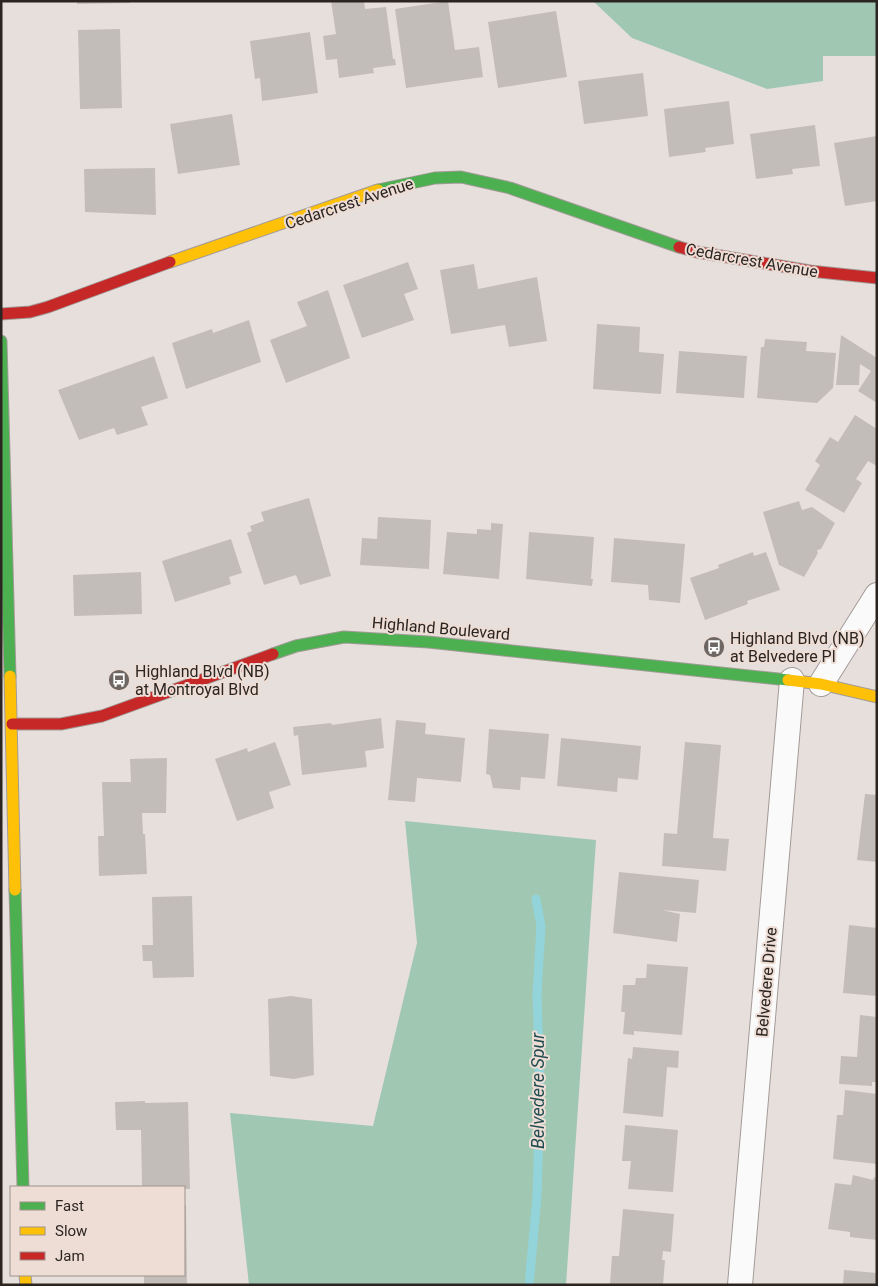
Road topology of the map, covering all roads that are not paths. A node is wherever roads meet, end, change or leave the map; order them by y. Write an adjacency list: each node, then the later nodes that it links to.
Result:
1 (877, 278): 2 (street, Cedarcrest Avenue)
2 (1, 314)
3 (1, 340): 4 (street)
4 (2, 410): 9 (street)
5 (877, 596): 7 (street)
6 (792, 680): 7 (street, Highland Boulevard); 9 (street, Highland Boulevard); 11 (street, Belvedere Drive)
7 (821, 684): 8 (street, Highland Boulevard)
8 (877, 697)
9 (12, 724): 10 (street)
10 (23, 1186)
11 (740, 1285)

